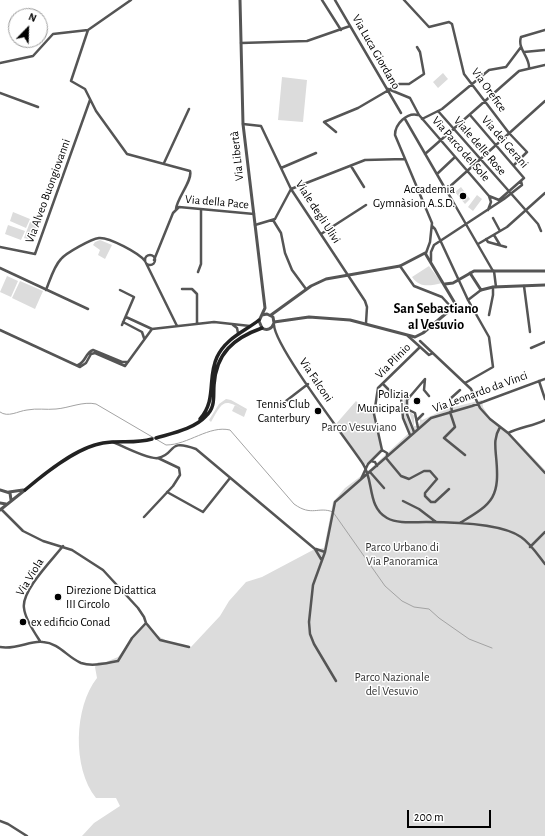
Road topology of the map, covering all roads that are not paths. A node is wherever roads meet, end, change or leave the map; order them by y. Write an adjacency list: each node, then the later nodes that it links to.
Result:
1 (131, 0): 7 (street)
2 (240, 0): 10 (street, Via Libertà)
3 (322, 0): 8 (street)
4 (336, 0): 6 (street, Via Luca Giordano)
5 (404, 0): 18 (street, Via Orefice)
6 (350, 26): 8 (street); 19 (street, Via Luca Giordano)
7 (88, 30): 15 (street); 21 (street)
8 (341, 30): 10 (street)
9 (545, 30): 12 (street)
10 (241, 43): 34 (street, Via Libertà)
11 (417, 47): 19 (street)
12 (521, 47): 14 (street); 18 (street)
13 (545, 50): 14 (street)
14 (524, 52): 17 (street)
15 (0, 63)
16 (545, 65): 17 (street)
17 (529, 68): 22 (street)
18 (473, 83): 22 (street, Via Orefice); 27 (street)
19 (388, 89): 24 (street); 28 (street, Via Luca Giordano); 36 (street)
20 (0, 93): 25 (street)
21 (90, 100): 45 (street); 80 (street, Via Alveo Buongiovanni)
22 (486, 101): 31 (street); 37 (street, Via Orefice)
23 (544, 103): 37 (street)
24 (414, 106): 29 (street); 30 (street, Via Parco del Sole)
25 (38, 107)
26 (189, 109): 45 (street)
27 (438, 111): 33 (street); 35 (street, Viale delle Rose)
28 (401, 112)
29 (410, 115): 30 (street); 32 (street)
30 (419, 115): 33 (street, Via Parco del Sole)
31 (470, 115): 35 (street); 39 (street, Via dei Gerani)
32 (405, 119): 41 (street); 43 (street)
33 (422, 119): 38 (street, Via Parco del Sole)
34 (243, 124): 48 (street, Viale degli Ulivi); 64 (street, Via Libertà)
35 (453, 130): 38 (street); 44 (street, Viale delle Rose)
36 (336, 132)
37 (508, 133): 39 (street); 46 (street, Via Orefice)
38 (441, 141): 41 (street); 42 (street, Via Parco del Sole)
39 (495, 145): 44 (street); 46 (street, Via dei Gerani)
40 (316, 153): 48 (street)
41 (425, 154): 50 (street)
42 (455, 157): 49 (street, Via Parco del Sole); 50 (street)
43 (405, 159): 47 (street); 69 (street)
44 (479, 159): 49 (street); 54 (street, Viale delle Rose)
45 (164, 163): 60 (street)
46 (514, 165): 54 (street, Via dei Gerani)
47 (351, 166): 51 (street); 52 (street)
48 (281, 168): 52 (street, Viale degli Ulivi)
49 (467, 170): 50 (street); 56 (street, Via Parco del Sole)
50 (437, 174)
51 (364, 187)
52 (291, 189): 66 (street); 72 (street, Viale degli Ulivi)
53 (448, 193): 67 (street)
54 (509, 193): 57 (street); 58 (street); 63 (street, Viale delle Rose)
55 (545, 193): 63 (street)
56 (489, 196): 57 (street, Via Parco del Sole); 62 (street, Via Parco del Sole)
57 (499, 200): 58 (street)
58 (503, 200): 62 (street)
59 (366, 205): 72 (street)
60 (176, 209): 61 (street, Via della Pace); 82 (street, Via della Pace)
61 (201, 210): 64 (street, Via della Pace); 94 (street)
62 (488, 210): 67 (street)
63 (525, 211): 70 (street); 71 (street, Viale delle Rose)
64 (254, 214): 68 (street, Via Libertà)
65 (493, 218): 70 (street)
66 (273, 220): 68 (street); 104 (street)
67 (466, 224): 75 (street); 77 (street)
68 (255, 225): 110 (street, Via Libertà)
69 (432, 226): 75 (street); 76 (street)
70 (500, 231): 73 (street)
71 (541, 231)
72 (321, 234): 97 (street, Viale degli Ulivi)
73 (494, 235): 74 (street); 79 (street)
74 (486, 239): 77 (street); 79 (street)
75 (441, 240): 78 (street); 98 (street)
76 (430, 242): 78 (street); 83 (street)
77 (478, 244): 92 (street)
78 (434, 245): 87 (street)
79 (500, 246): 81 (street)
80 (0, 247)
81 (506, 247)
82 (158, 250): 85 (street); 86 (street, Via della Pace)
83 (426, 253): 87 (street); 90 (street)
84 (138, 254): 85 (street); 88 (street); 105 (street)
85 (149, 256): 86 (street); 88 (street)
86 (154, 260): 89 (street, Via della Pace)
87 (430, 261): 99 (street)
88 (146, 262): 89 (street); 95 (street)
89 (153, 264): 95 (street, Via della Pace)
90 (400, 266): 97 (street); 111 (street)
91 (0, 269): 105 (street)
92 (494, 271): 93 (street); 96 (street); 102 (street)
93 (545, 271)
94 (198, 272)
95 (151, 273): 123 (street)
96 (470, 273): 98 (street); 108 (street)
97 (347, 275): 104 (street); 119 (street, Viale degli Ulivi)
98 (459, 279): 99 (street); 107 (street); 109 (street)
99 (445, 284): 107 (street)
100 (545, 285): 101 (street)
101 (524, 286): 102 (street); 130 (street)
102 (494, 287): 108 (street); 115 (street)
103 (182, 289): 120 (street)
104 (306, 289): 114 (street)
105 (46, 290): 112 (street)
106 (120, 290): 116 (street)
107 (448, 290): 111 (street)
108 (481, 290): 109 (street)
109 (468, 300): 143 (street)
110 (265, 308): 113 (street); 114 (street, Via Libertà)
111 (452, 308): 134 (street)
112 (88, 309)
113 (262, 315): 114 (street); 117 (street)
114 (270, 315): 118 (street)
115 (489, 315)
116 (126, 317): 122 (street); 126 (street)
117 (259, 320): 124 (main road); 125 (street)
118 (274, 323): 119 (street); 129 (street); 132 (street, Via Falconi)
119 (366, 323): 133 (street)
120 (197, 324): 121 (street); 123 (street)
121 (231, 324): 124 (street); 131 (street)
122 (141, 325): 126 (street); 127 (street)
123 (177, 326): 127 (street)
124 (250, 326): 131 (main road)
125 (262, 328): 129 (street); 160 (main road)
126 (138, 329): 135 (street)
127 (152, 329): 135 (street)
128 (0, 330): 135 (street)
129 (267, 330): 132 (street, Via Falconi)
130 (530, 332)
131 (238, 333): 160 (main road)
132 (275, 335): 144 (street, Via Falconi)
133 (408, 336): 134 (street); 138 (street)
134 (419, 336): 136 (street)
135 (144, 338)
136 (420, 341): 138 (street); 140 (street)
137 (545, 342): 139 (street)
138 (420, 347): 140 (street); 145 (street, Via Plinio)
139 (531, 348)
140 (433, 353): 143 (street)
141 (545, 379): 142 (street, Via Leonardo da Vinci)
142 (539, 381): 152 (street); 154 (street, Via Leonardo da Vinci)
143 (465, 383): 154 (street)
144 (308, 384): 153 (street); 175 (street, Via Falconi)
145 (383, 384): 149 (street); 167 (street, Via Plinio)
146 (424, 390): 148 (street); 148 (street); 150 (street)
147 (460, 390): 156 (street)
148 (414, 393): 155 (street)
149 (393, 394)
150 (429, 396)
151 (402, 398): 165 (street)
152 (545, 399)
153 (286, 401)
154 (478, 404): 156 (street, Via Leonardo da Vinci); 161 (street)
155 (407, 409): 158 (street); 163 (street)
156 (451, 412): 162 (street, Via Leonardo da Vinci); 169 (street)
157 (423, 414): 158 (street)
158 (417, 420): 162 (street)
159 (545, 420): 164 (street)
160 (196, 424): 166 (main road)
161 (500, 427): 164 (street); 195 (street)
162 (418, 429): 163 (street, Via Leonardo da Vinci)
163 (414, 432): 165 (street, Via Leonardo da Vinci)
164 (508, 433): 177 (street)
165 (410, 436): 170 (street, Via Leonardo da Vinci)
166 (113, 442): 171 (street); 184 (main road)
167 (382, 450): 168 (street); 170 (street)
168 (375, 456): 172 (street); 173 (street)
169 (465, 456)
170 (387, 457): 173 (street); 182 (street)
171 (158, 458): 179 (street); 186 (street)
172 (371, 461): 174 (street); 175 (street)
173 (380, 463): 174 (street)
174 (377, 466): 176 (street)
175 (366, 468): 176 (street); 178 (street, Via Falconi); 180 (street)
176 (371, 472): 178 (street); 181 (street)
177 (545, 473)
178 (367, 475): 180 (street); 194 (street)
179 (230, 478): 186 (street); 199 (street)
180 (361, 479): 200 (street)
181 (384, 488)
182 (449, 489)
183 (0, 490): 185 (street)
184 (25, 490): 185 (street); 188 (street)
185 (7, 492): 187 (street); 188 (street)
186 (167, 492): 193 (street)
187 (0, 494)
188 (11, 500): 191 (street)
189 (403, 501): 194 (street)
190 (0, 503): 191 (street)
191 (6, 504): 192 (street)
192 (0, 510): 197 (street)
193 (144, 517)
194 (436, 522): 195 (street)
195 (460, 523): 198 (street)
196 (545, 532): 198 (street)
197 (63, 546): 203 (street); 204 (street, Via Viola)
198 (530, 547): 202 (street)
199 (315, 549): 200 (street); 201 (street)
200 (325, 552): 201 (street)
201 (321, 560): 207 (street)
202 (545, 564)
203 (146, 623): 204 (street); 206 (street)
204 (41, 641): 205 (street)
205 (0, 647)
206 (189, 647)
207 (336, 680)
208 (0, 821): 209 (street)
209 (26, 836)

